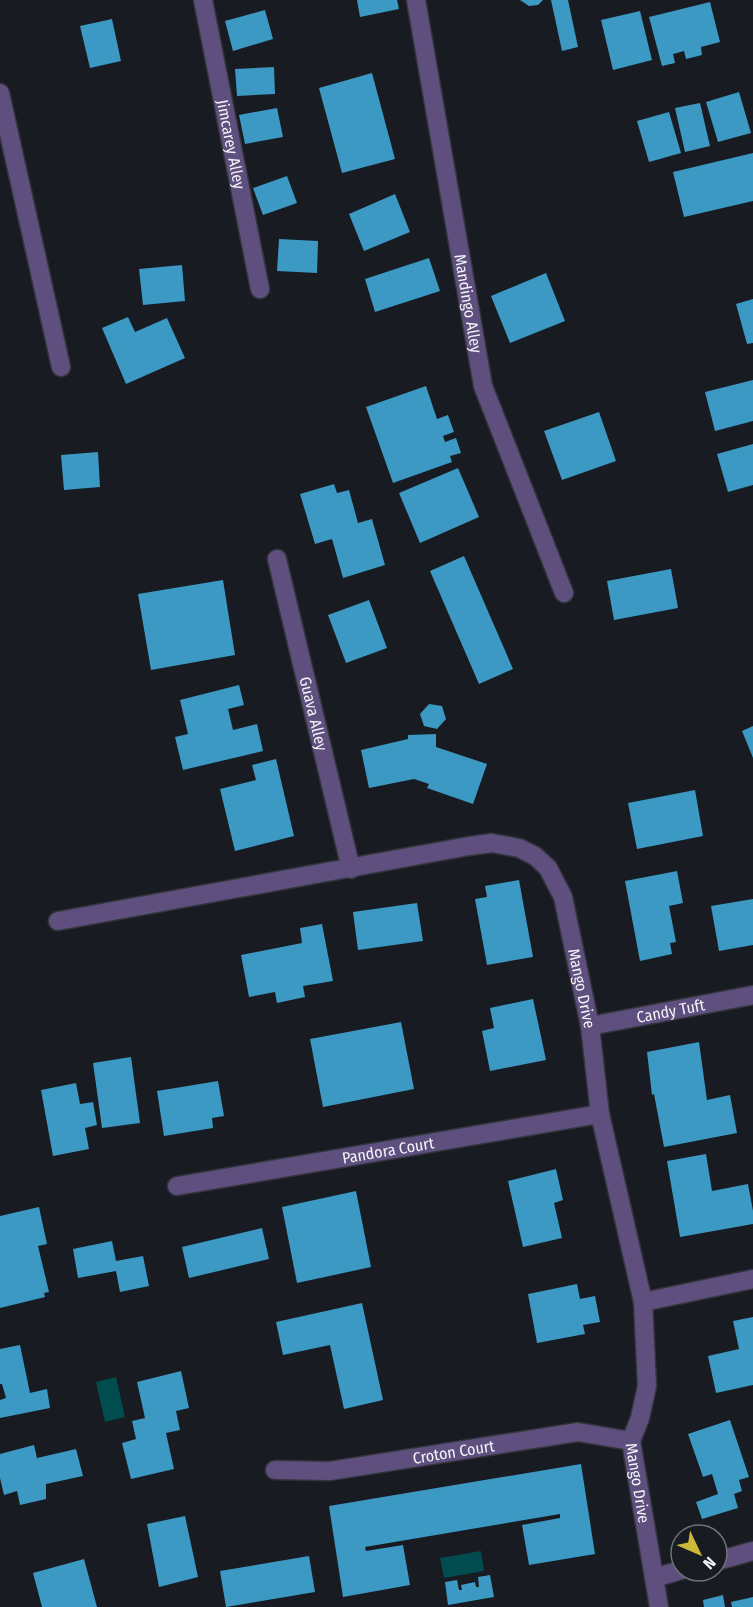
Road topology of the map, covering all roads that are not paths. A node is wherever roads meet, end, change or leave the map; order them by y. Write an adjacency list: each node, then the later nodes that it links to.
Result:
1 (203, 0): 4 (street, Jimcarey Alley)
2 (416, 0): 7 (street, Mandingo Alley)
3 (0, 93): 5 (street)
4 (260, 289)
5 (61, 368)
6 (277, 559): 8 (street, Guava Alley)
7 (564, 594)
8 (351, 868): 9 (street, Mango Drive); 11 (street, Mango Drive)
9 (58, 921)
10 (753, 995): 11 (street, Candy Tuft)
11 (590, 1026): 12 (street, Mango Drive)
12 (600, 1114): 13 (street, Pandora Court); 15 (street, Mango Drive)
13 (177, 1186)
14 (753, 1279): 15 (street)
15 (643, 1302): 16 (street, Mango Drive)
16 (631, 1441): 17 (street, Croton Court); 21 (street, Mango Drive)
17 (275, 1470)
18 (753, 1551): 19 (street)
19 (729, 1558)
20 (669, 1574): 21 (street)
21 (654, 1578): 22 (street, Mango Drive)
22 (659, 1607)

